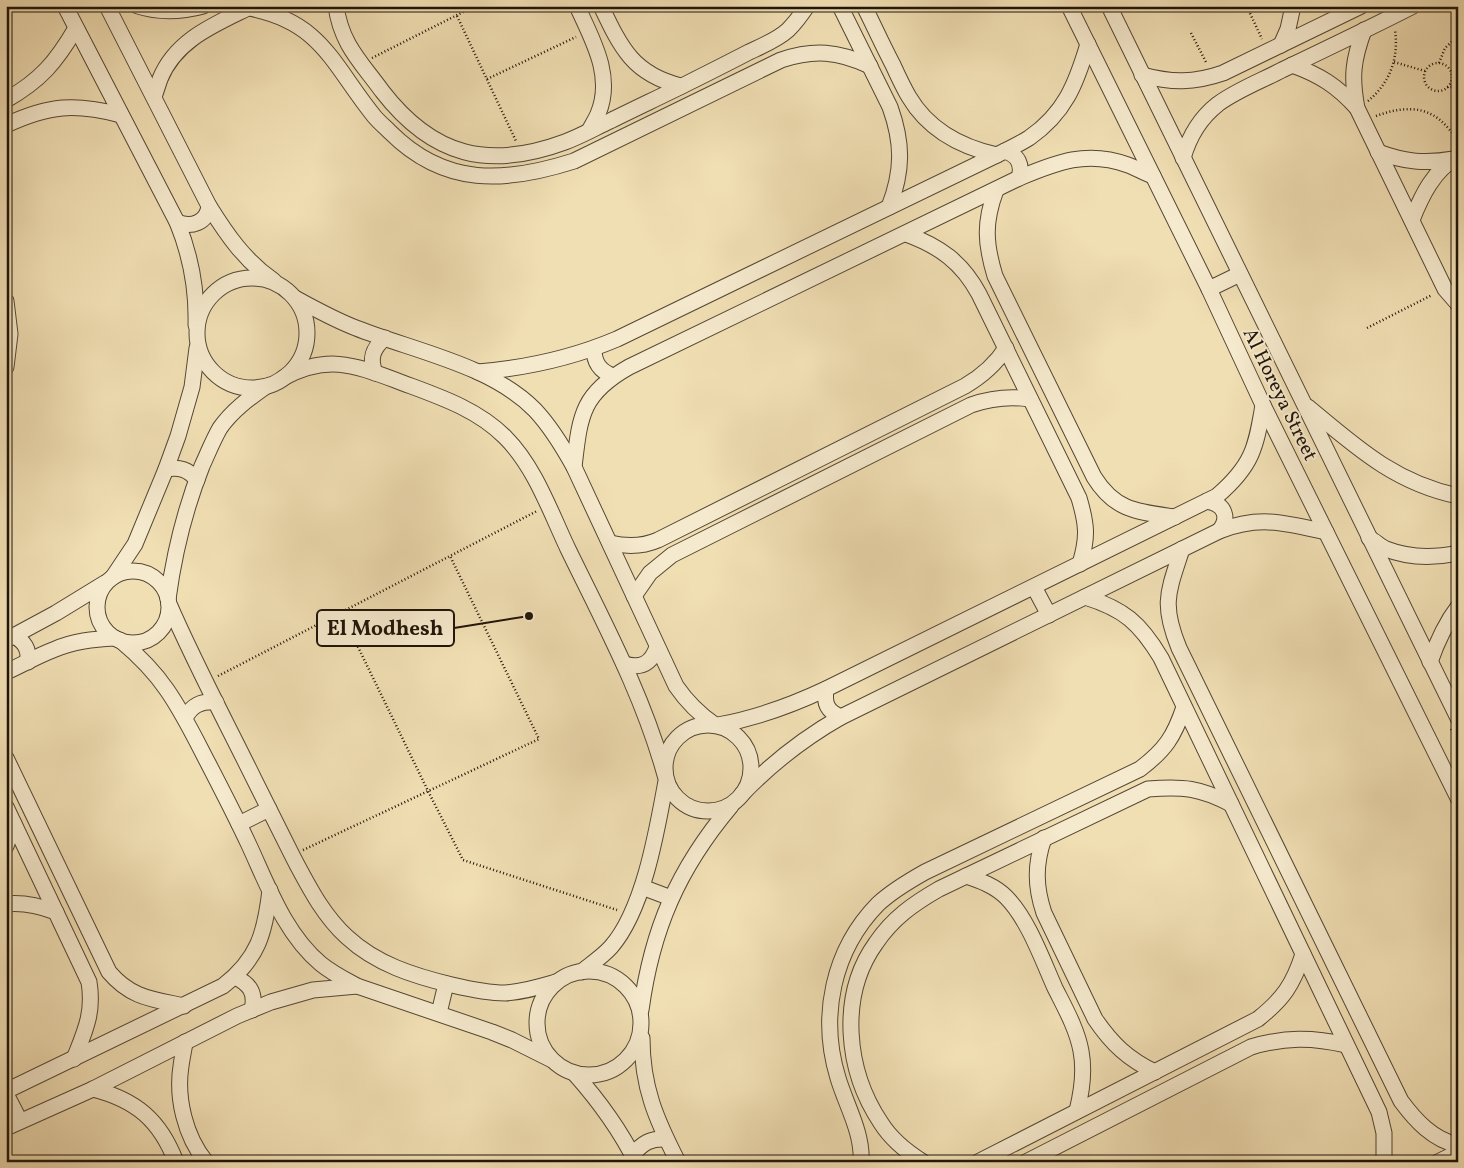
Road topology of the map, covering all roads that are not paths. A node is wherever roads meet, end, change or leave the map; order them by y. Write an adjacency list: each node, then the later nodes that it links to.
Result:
1 (65, 6): 18 (street)
2 (107, 6): 34 (street)
3 (138, 6): 4 (street)
4 (205, 6): 17 (street)
5 (336, 6): 20 (street)
6 (577, 6): 26 (street)
7 (601, 6): 21 (street)
8 (807, 6): 22 (street)
9 (840, 6): 30 (street)
10 (864, 6): 35 (street)
11 (1070, 6): 23 (street, Al Horeya Street)
12 (1109, 6): 31 (street, Al Horeya Street)
13 (1293, 6): 25 (street)
14 (1359, 6): 25 (street)
15 (1414, 6): 19 (street)
16 (250, 7): 17 (street); 24 (street)
17 (217, 23): 34 (street)
18 (76, 28): 36 (street); 38 (street)
19 (1364, 30): 29 (street); 39 (street)
20 (344, 38): 24 (street); 45 (street)
21 (618, 40): 26 (street); 33 (street)
22 (772, 41): 27 (street); 33 (street)
23 (1088, 44): 44 (street); 49 (street, Al Horeya Street)
24 (324, 48): 48 (street)
25 (1274, 48): 28 (street)
26 (597, 50): 42 (street)
27 (781, 60): 30 (street); 48 (street)
28 (1250, 60): 31 (street); 32 (street)
29 (1292, 65): 32 (street); 39 (street)
30 (870, 66): 37 (street)
31 (1142, 75): 46 (street, Al Horeya Street)
32 (1259, 82): 46 (street)
33 (681, 86): 42 (street)
34 (154, 97): 52 (street)
35 (909, 97): 37 (street); 44 (street)
36 (6, 100)
37 (890, 107): 53 (street)
38 (121, 115): 41 (street); 55 (street)
39 (1360, 115): 43 (street)
40 (6, 118): 41 (street)
41 (7, 125)
42 (589, 131): 45 (street)
43 (1378, 152): 47 (street); 54 (street)
44 (1001, 153): 50 (street); 53 (street)
45 (499, 156): 48 (street)
46 (1183, 158): 57 (street, Al Horeya Street)
47 (1456, 158): 54 (street)
48 (500, 176)
49 (1153, 176): 50 (street); 61 (street, Al Horeya Street)
50 (1019, 178): 51 (street)
51 (996, 190): 56 (street); 58 (street)
52 (209, 206): 55 (street); 59 (street)
53 (889, 207): 69 (street)
54 (1412, 220): 64 (street)
55 (177, 222): 65 (street)
56 (906, 234): 60 (street); 73 (street)
57 (1240, 274): 61 (street); 77 (street, Al Horeya Street)
58 (995, 276): 60 (street); 82 (street)
59 (281, 286): 62 (street); 65 (street)
60 (975, 286): 68 (street)
61 (1209, 289): 78 (street, Al Horeya Street)
62 (295, 298): 66 (street); 74 (street)
63 (6, 301): 70 (street)
64 (1458, 304)
65 (196, 325): 67 (street)
66 (385, 338): 71 (street); 72 (street)
67 (197, 344): 75 (street); 80 (street)
68 (1006, 348): 76 (street); 90 (street)
69 (594, 349): 71 (street); 73 (street)
70 (6, 368)
71 (478, 372): 79 (street)
72 (375, 373): 74 (street); 108 (street)
73 (613, 376): 79 (street)
74 (283, 378): 75 (street)
75 (267, 386): 81 (street)
76 (1030, 399): 84 (street); 96 (street)
77 (1303, 403): 83 (street); 89 (street, Al Horeya Street)
78 (1263, 404): 85 (street); 88 (street, Al Horeya Street)
79 (574, 467): 90 (street)
80 (166, 469): 81 (street); 94 (street)
81 (197, 480): 98 (street)
82 (1100, 488): 84 (street); 86 (street)
83 (1458, 496)
84 (1079, 498): 93 (street)
85 (1207, 502): 86 (street); 87 (street)
86 (1175, 517): 93 (street)
87 (1219, 531): 88 (street); 91 (street)
88 (1326, 532): 121 (street, Al Horeya Street)
89 (1369, 538): 92 (street); 107 (street, Al Horeya Street)
90 (610, 543): 96 (street)
91 (1182, 549): 97 (street); 104 (street)
92 (1458, 553)
93 (1080, 564): 95 (street)
94 (112, 578): 98 (street); 101 (street); 102 (street)
95 (1034, 586): 100 (street); 110 (street)
96 (634, 596): 103 (street)
97 (1085, 597): 100 (street); 105 (street)
98 (169, 602): 102 (street); 111 (street)
99 (1458, 607): 107 (street)
100 (1049, 615): 113 (street)
101 (10, 638): 106 (street)
102 (118, 639): 106 (street); 114 (street)
103 (658, 647): 108 (street); 116 (street)
104 (1179, 648): 105 (street); 163 (street)
105 (1161, 658): 112 (street)
106 (28, 662): 109 (street)
107 (1430, 662): 115 (street, Al Horeya Street)
108 (624, 664): 119 (street)
109 (6, 672)
110 (826, 689): 113 (street); 116 (street)
111 (216, 702): 114 (street); 125 (street)
112 (1184, 707): 118 (street); 123 (street)
113 (842, 717): 122 (street)
114 (185, 718): 127 (street)
115 (1458, 718)
116 (717, 725): 119 (street); 122 (street)
117 (6, 758): 139 (street)
118 (1140, 769): 120 (street); 170 (street)
119 (666, 778): 122 (street); 131 (street)
120 (1148, 789): 123 (street); 128 (street)
121 (1458, 798)
122 (737, 799): 133 (street)
123 (1231, 804): 138 (street)
124 (6, 807): 126 (street)
125 (269, 810): 127 (street); 144 (street)
126 (14, 824): 129 (street); 135 (street)
127 (239, 824): 132 (street)
128 (1044, 838): 130 (street); 136 (street)
129 (6, 846)
130 (966, 876): 137 (street); 167 (street)
131 (642, 887): 133 (street); 140 (street)
132 (270, 889): 141 (street); 145 (street)
133 (671, 898): 148 (street)
134 (6, 904): 135 (street)
135 (56, 912): 142 (street)
136 (1044, 912): 137 (street); 150 (street)
137 (1024, 921): 153 (street)
138 (1303, 954): 152 (street); 155 (street)
139 (109, 972): 142 (street); 146 (street)
140 (581, 972): 143 (street); 148 (street)
141 (235, 977): 146 (street); 147 (street)
142 (89, 982): 157 (street)
143 (556, 982): 144 (street); 158 (street)
144 (446, 984): 149 (street)
145 (356, 986): 147 (street); 149 (street)
146 (184, 1006): 157 (street)
147 (252, 1010): 154 (street)
148 (641, 1011): 151 (street)
149 (439, 1013): 158 (street)
150 (1095, 1019): 153 (street); 159 (street)
151 (642, 1028): 160 (street); 171 (street)
152 (1242, 1028): 156 (street); 159 (street)
153 (1075, 1030): 164 (street)
154 (185, 1042): 161 (street); 172 (street)
155 (1346, 1045): 156 (street); 165 (street)
156 (1251, 1047): 174 (street)
157 (74, 1059): 162 (street)
158 (552, 1060): 160 (street)
159 (1155, 1072): 164 (street)
160 (575, 1074): 177 (street)
161 (93, 1089): 166 (street); 176 (street)
162 (6, 1093): 166 (street)
163 (1401, 1100): 165 (street); 173 (street)
164 (1077, 1112): 169 (street)
165 (1379, 1112): 184 (street)
166 (20, 1121): 168 (street)
167 (881, 1125): 170 (street); 181 (street)
168 (6, 1128)
169 (1040, 1130): 174 (street); 182 (street)
170 (858, 1136): 180 (street)
171 (666, 1139): 177 (street); 179 (street)
172 (192, 1140): 176 (street); 178 (street)
173 (1458, 1145)
174 (1050, 1150): 183 (street)
175 (1458, 1152): 185 (street)
176 (173, 1155)
177 (634, 1158)
178 (206, 1162)
179 (678, 1162)
180 (861, 1162)
181 (923, 1162)
182 (978, 1162)
183 (1026, 1162)
184 (1384, 1162)
185 (1438, 1162)

